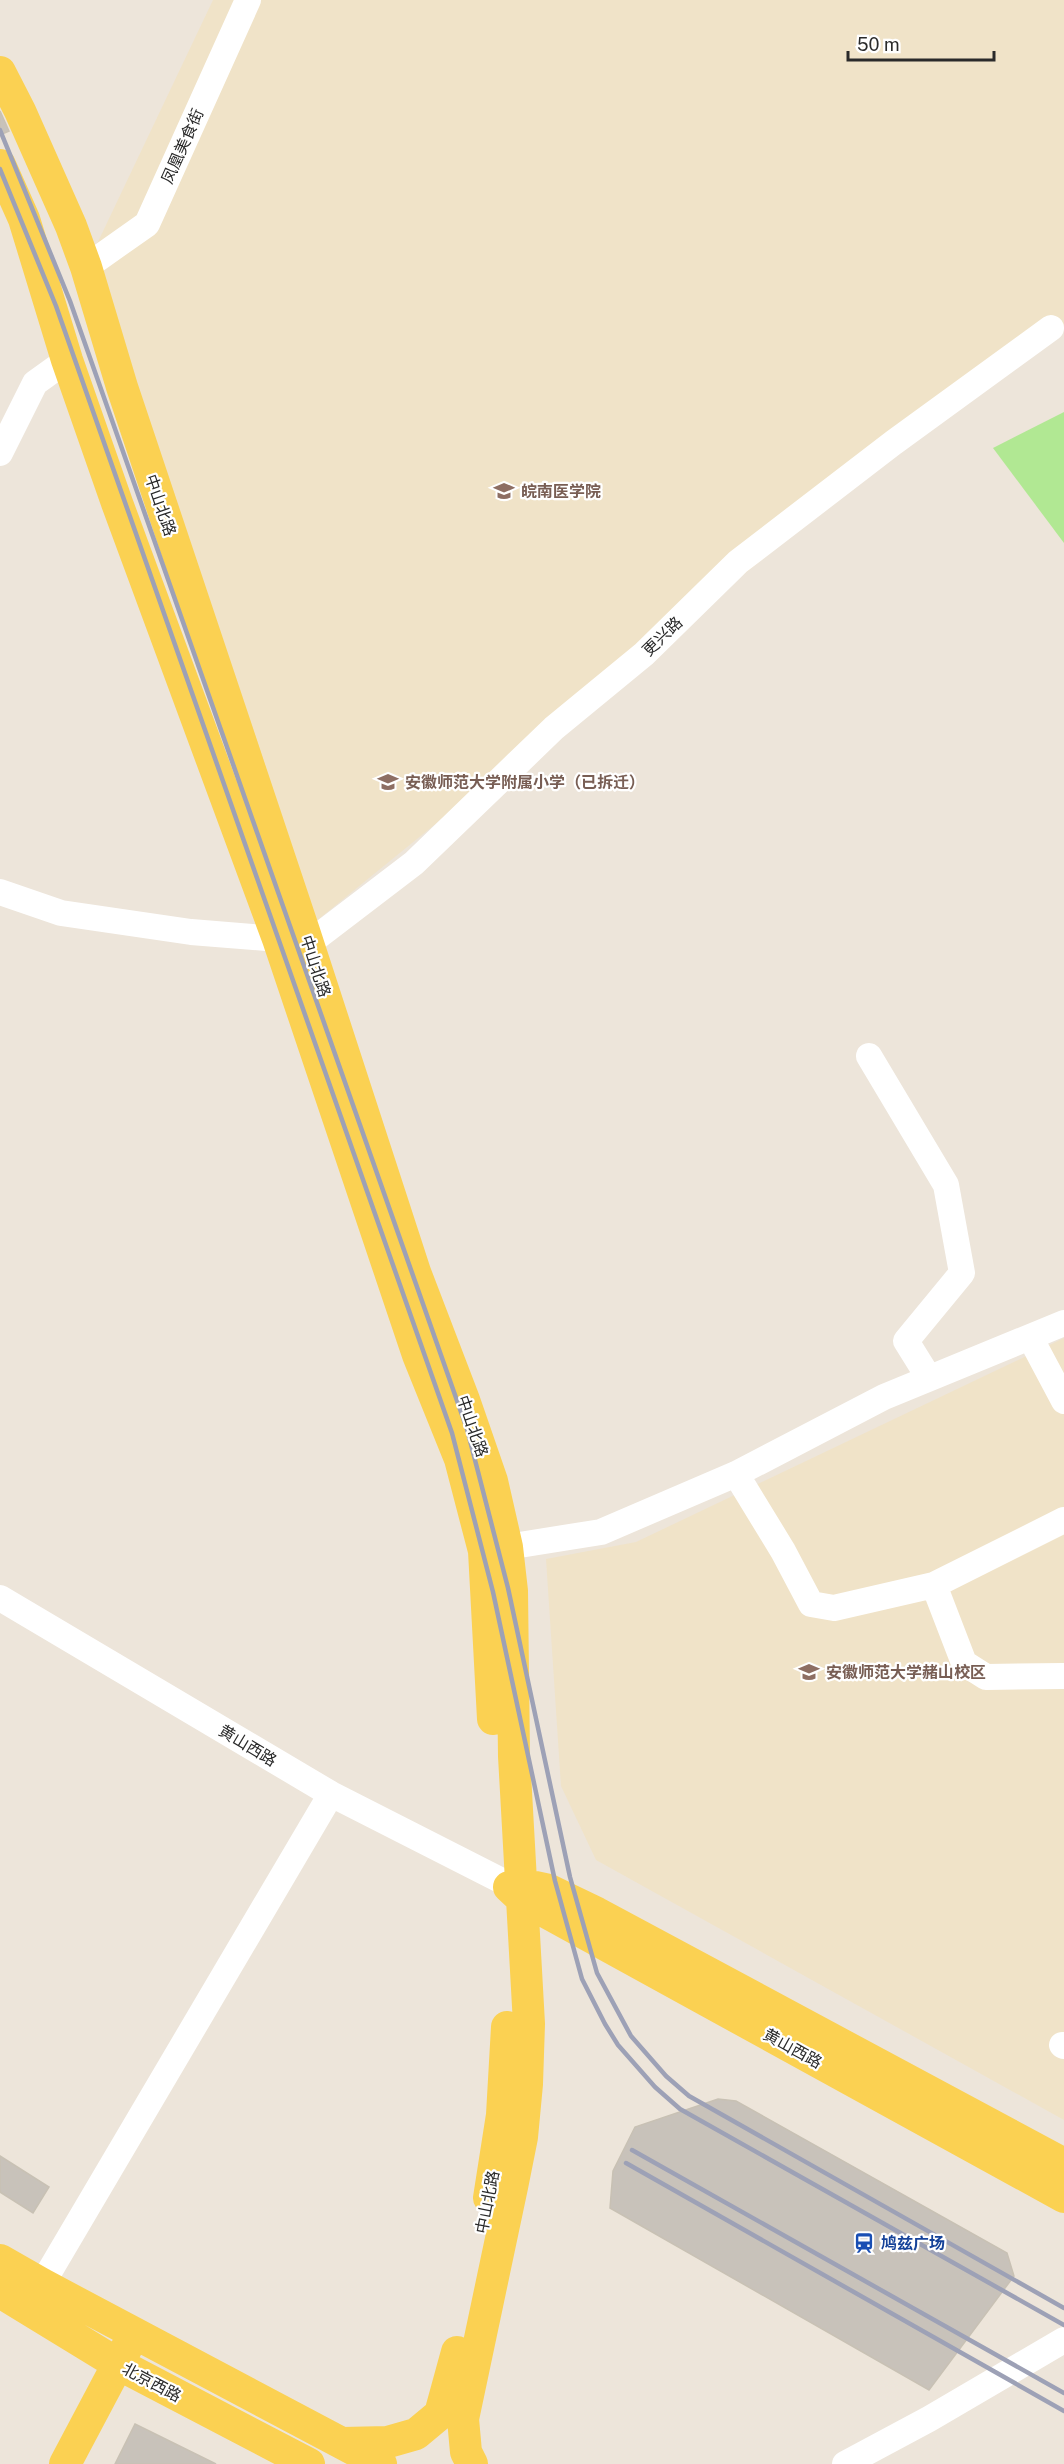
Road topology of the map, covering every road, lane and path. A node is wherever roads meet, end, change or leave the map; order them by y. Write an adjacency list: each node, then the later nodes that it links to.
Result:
1 (248, 0): 4 (street, 凤凰美食街)
2 (0, 72): 4 (main road, 中山北路)
3 (0, 165): 6 (main road)
4 (86, 267): 9 (main road, 中山北路)
5 (1051, 328): 9 (street, 更兴路)
6 (67, 360): 7 (street); 9 (main road)
7 (0, 453)
8 (0, 892): 9 (street)
9 (290, 946): 17 (main road, 中山北路); 22 (main road)
10 (869, 1056): 13 (street)
11 (1064, 1323): 12 (street)
12 (1030, 1337): 13 (street); 14 (street)
13 (929, 1378): 15 (street)
14 (1063, 1399)
15 (736, 1474): 17 (street); 18 (street)
16 (1064, 1520): 18 (street)
17 (507, 1547): 22 (main road, 中山北路)
18 (934, 1585): 20 (street)
19 (0, 1598): 21 (street, 黄山西路)
20 (1064, 1676)
21 (331, 1794): 22 (street, 黄山西路); 26 (street)
22 (515, 1888): 23 (main road, 黄山西路); 24 (main road, 黄山西路); 31 (main road, 中山北路); 35 (main road, 中山北路)
23 (1064, 2164)
24 (1064, 2197)
25 (0, 2260): 26 (main road)
26 (42, 2284): 28 (main road)
27 (0, 2292): 30 (main road, 北京西路)
28 (134, 2333): 30 (main road); 31 (main road)
29 (1064, 2340): 36 (street)
30 (118, 2364): 32 (main road); 33 (main road, 北京西路)
31 (342, 2443): 34 (main road)
32 (65, 2464)
33 (309, 2464)
34 (381, 2464)
35 (471, 2464)
36 (844, 2464)

